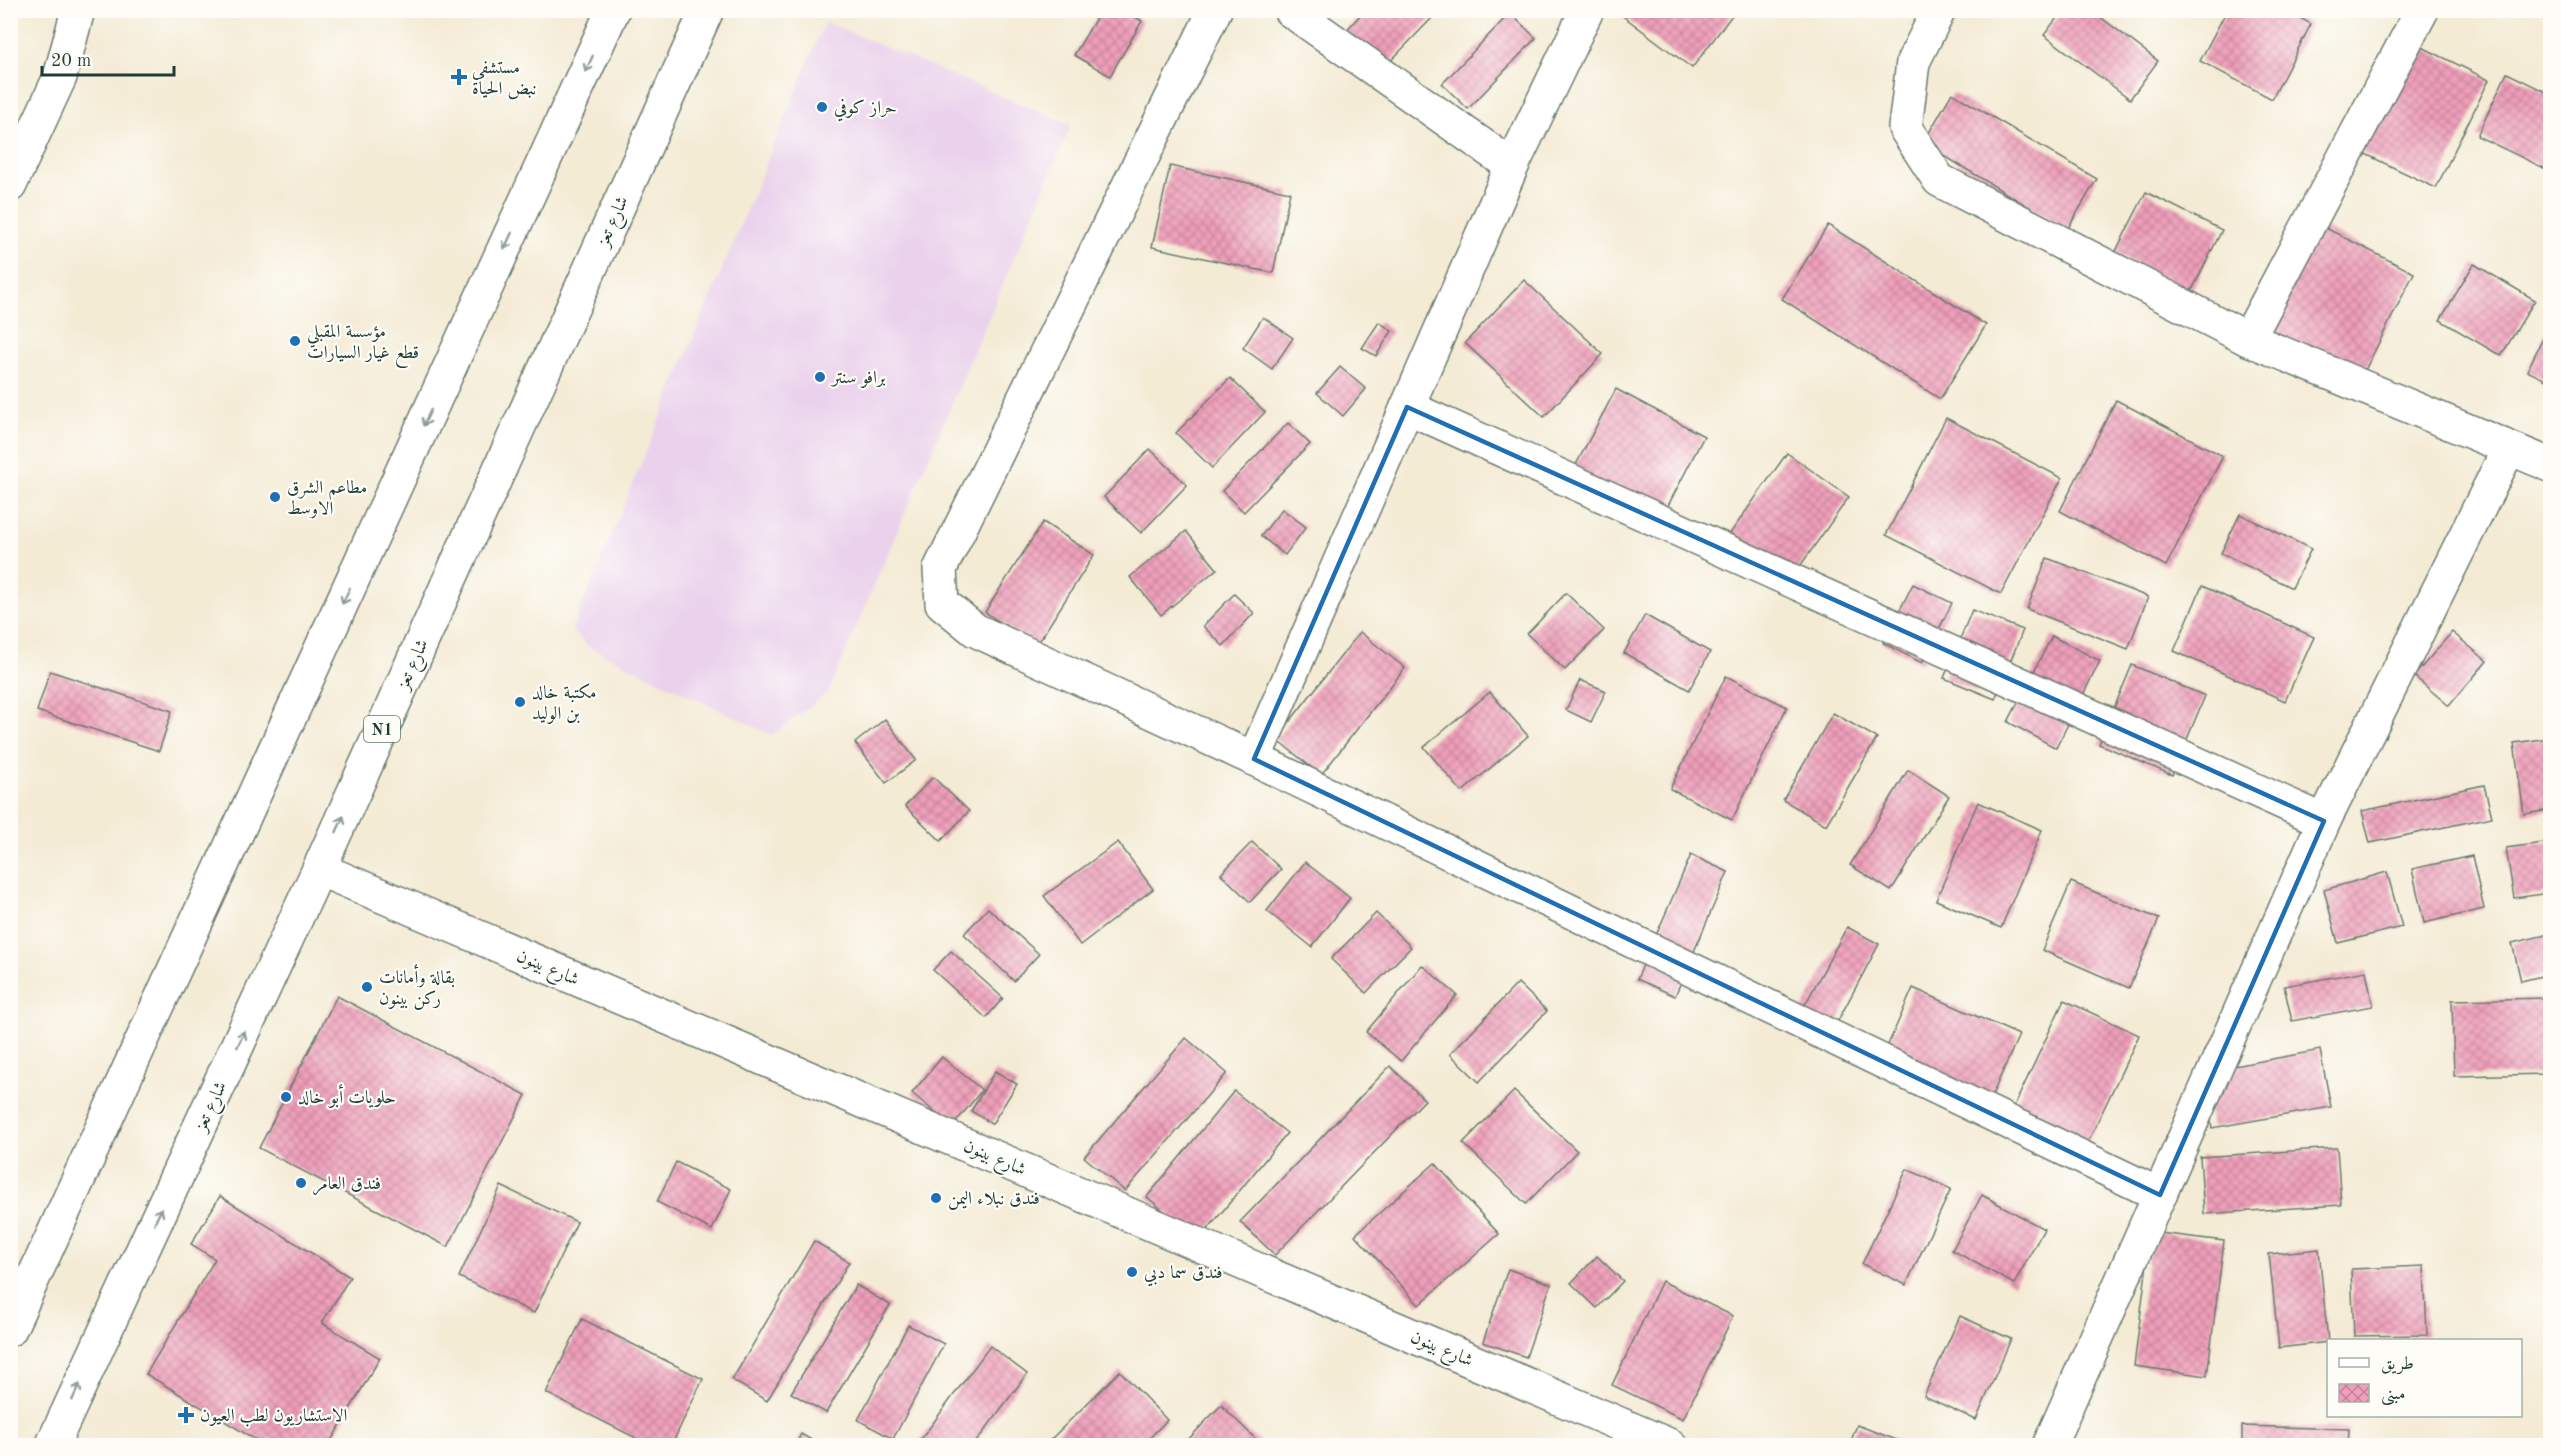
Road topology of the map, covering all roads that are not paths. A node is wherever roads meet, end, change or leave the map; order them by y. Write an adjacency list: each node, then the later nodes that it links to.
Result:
1 (78, 10): 10 (main road)
2 (614, 10): 19 (main road, one-way to 19)
3 (706, 10): 17 (main road, شارع تعز / N1, one-way to 3)
4 (1215, 10): 15 (main road)
5 (1290, 10): 9 (main road)
6 (1587, 10): 9 (main road)
7 (1939, 10): 11 (main road)
8 (2422, 10): 11 (main road)
9 (1512, 165): 12 (main road)
10 (10, 184)
11 (2248, 339): 13 (main road)
12 (1407, 406): 15 (main road); 16 (main road)
13 (2509, 448): 14 (main road); 16 (main road)
14 (2550, 465)
15 (1254, 759): 18 (main road)
16 (2324, 821): 18 (main road)
17 (319, 869): 20 (main road, شارع تعز / N1, one-way to 17); 21 (main road, شارع بينون)
18 (2160, 1195): 22 (main road)
19 (10, 1329)
20 (52, 1446)
21 (1671, 1446)
22 (2049, 1446)

